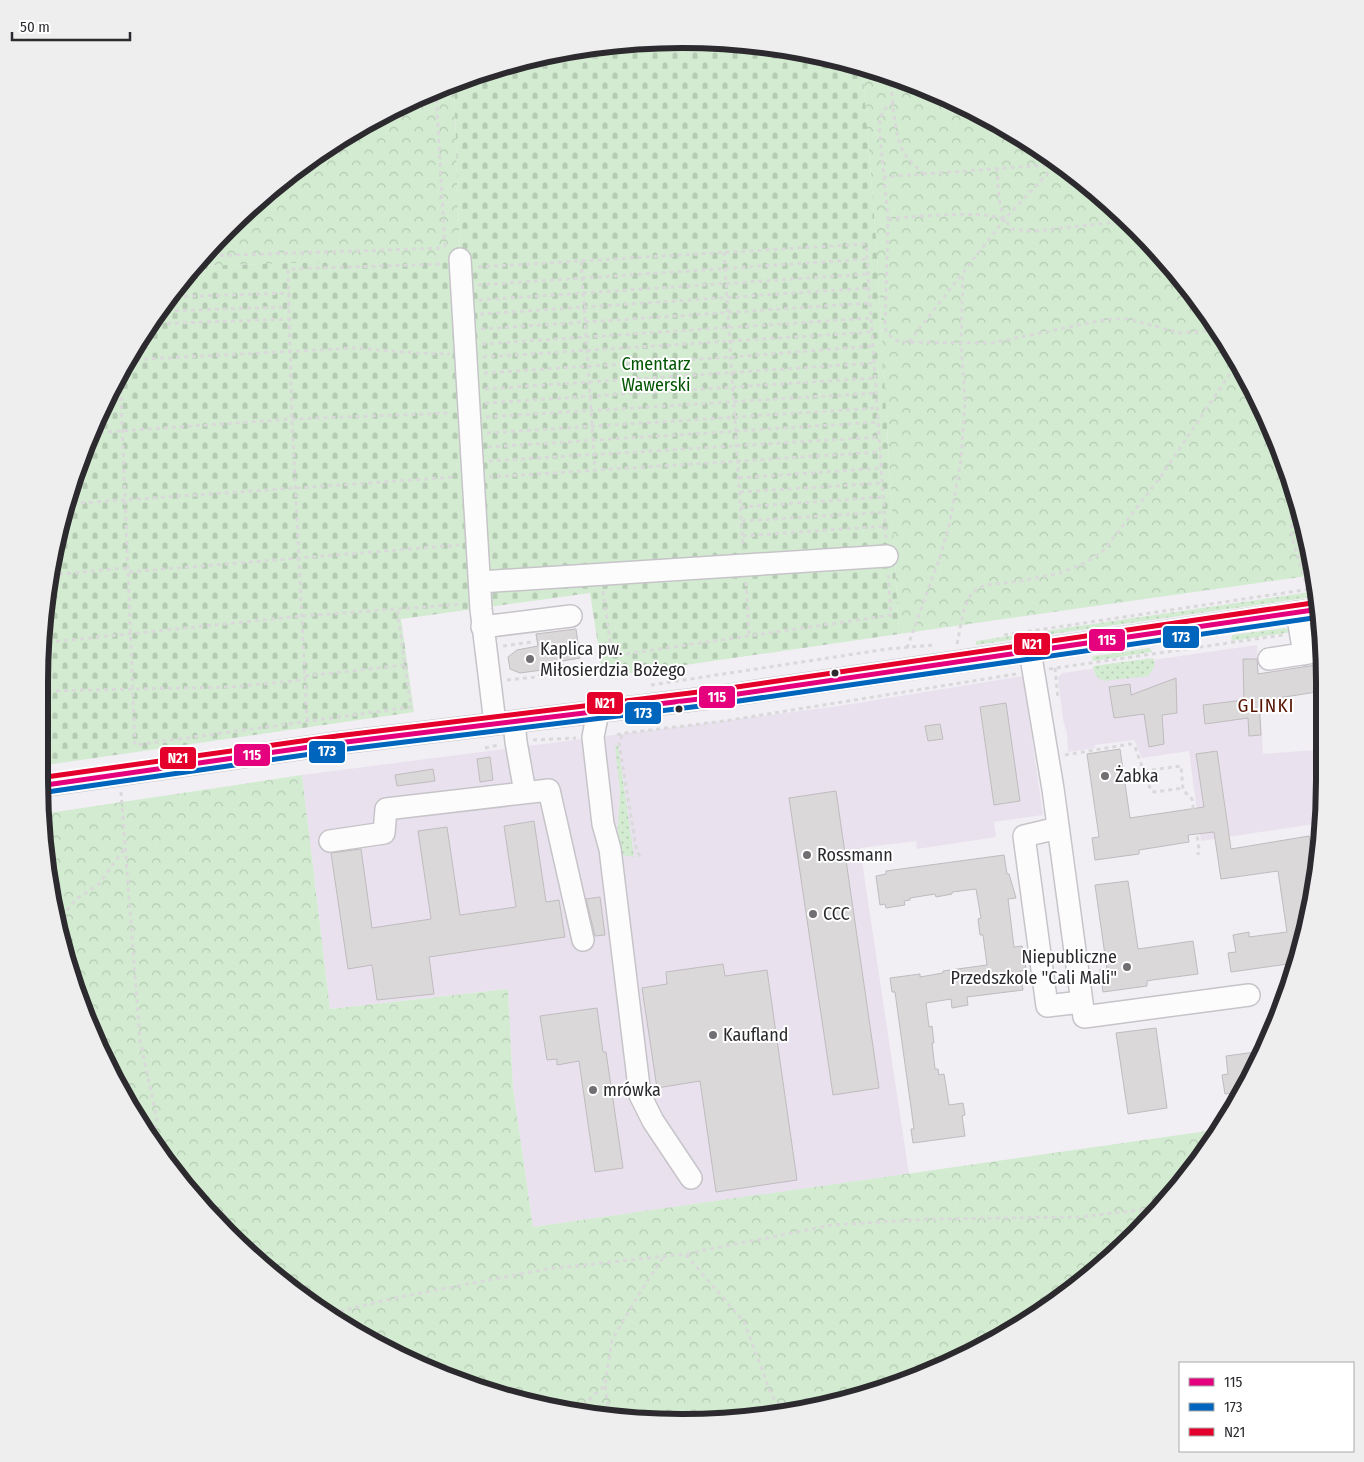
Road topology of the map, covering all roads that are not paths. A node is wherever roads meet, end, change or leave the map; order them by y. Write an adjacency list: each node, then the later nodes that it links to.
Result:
1 (460, 261): 3 (street)
2 (887, 556): 3 (street)
3 (480, 592): 6 (street)
4 (1310, 610): 7 (street); 9 (street)
5 (570, 616): 6 (street)
6 (482, 626): 11 (street)
7 (1309, 646): 8 (street)
8 (1269, 659)
9 (1039, 660): 10 (street); 14 (street)
10 (598, 712): 11 (street); 19 (street)
11 (504, 722): 12 (street); 13 (street)
12 (48, 785)
13 (525, 792): 15 (street); 16 (street)
14 (1058, 828): 18 (street); 18 (street)
15 (330, 841)
16 (583, 940)
17 (1249, 995): 18 (street)
18 (1082, 1002)
19 (691, 1178)

